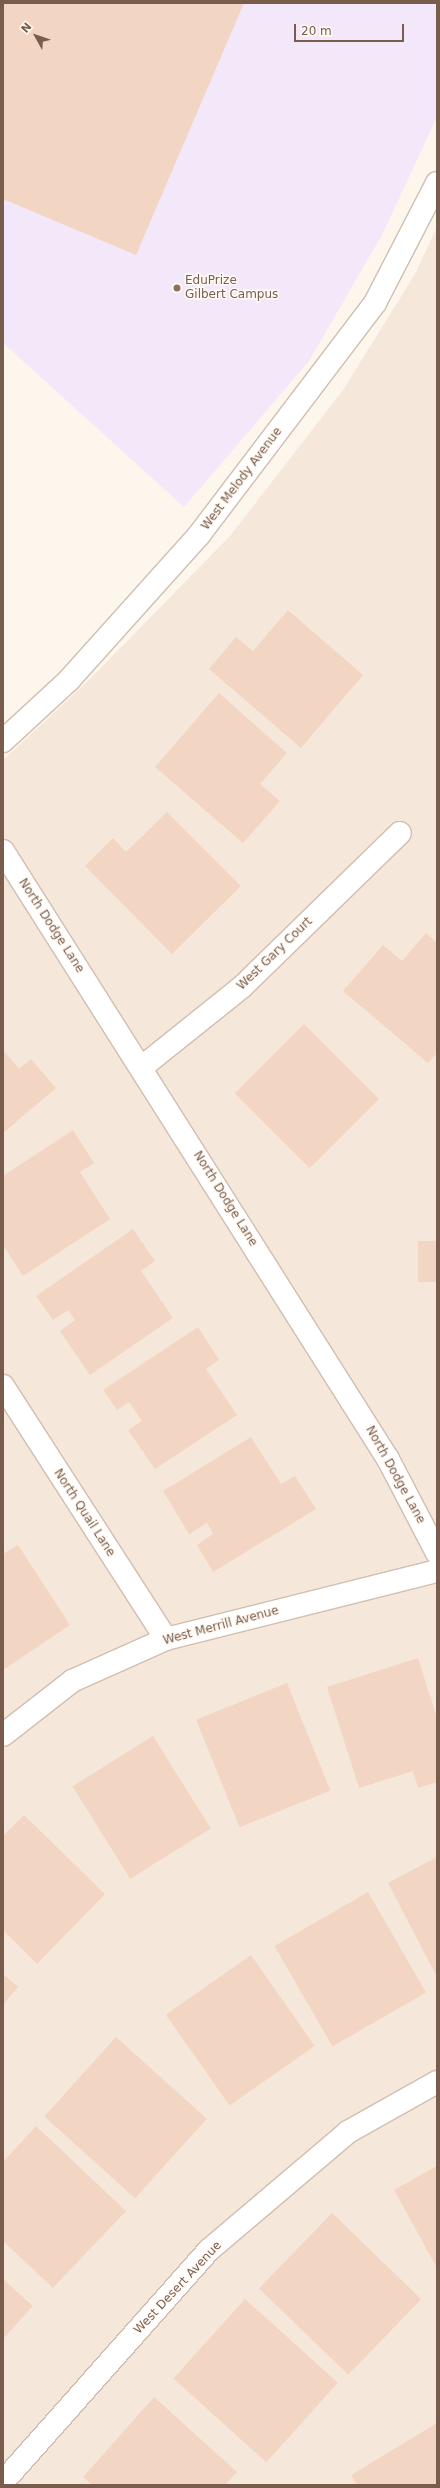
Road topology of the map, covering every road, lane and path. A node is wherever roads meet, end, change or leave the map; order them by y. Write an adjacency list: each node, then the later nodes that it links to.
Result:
1 (437, 183): 2 (street, West Melody Avenue)
2 (3, 741)
3 (400, 833): 5 (street, West Gary Court)
4 (3, 851): 5 (street, North Dodge Lane)
5 (142, 1067): 7 (street, North Dodge Lane)
6 (3, 1386): 9 (street, North Quail Lane)
7 (437, 1553)
8 (437, 1571): 9 (street, West Merrill Avenue)
9 (166, 1640): 10 (street, West Merrill Avenue)
10 (3, 1735)
11 (437, 2082): 12 (street, West Desert Avenue)
12 (3, 2482)

